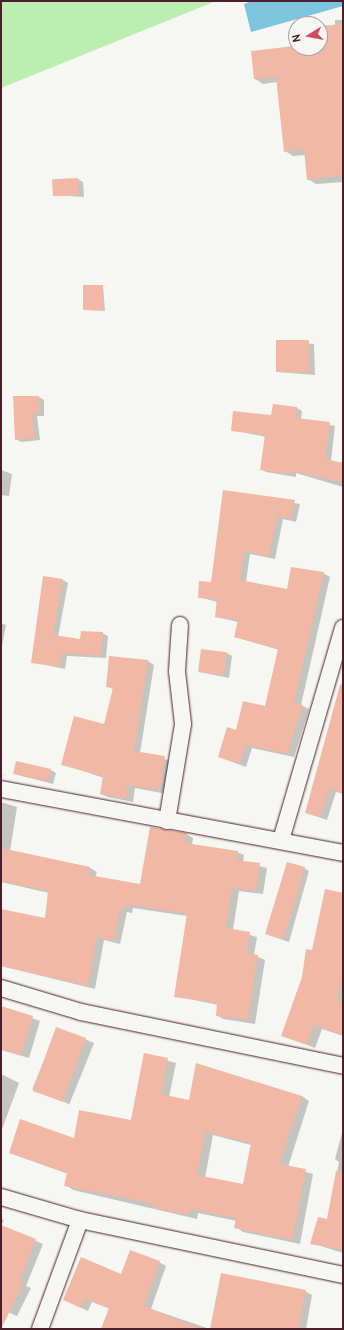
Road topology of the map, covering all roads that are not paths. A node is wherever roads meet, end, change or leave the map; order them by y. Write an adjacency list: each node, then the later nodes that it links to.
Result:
1 (180, 625): 4 (street)
2 (343, 628): 5 (street)
3 (1, 789): 4 (street)
4 (167, 822): 5 (street)
5 (281, 840): 6 (street)
6 (343, 853)
7 (1, 988): 8 (street)
8 (343, 1066)
9 (1, 1197): 10 (street)
10 (80, 1220): 11 (street); 12 (street)
11 (343, 1275)
12 (40, 1329)

